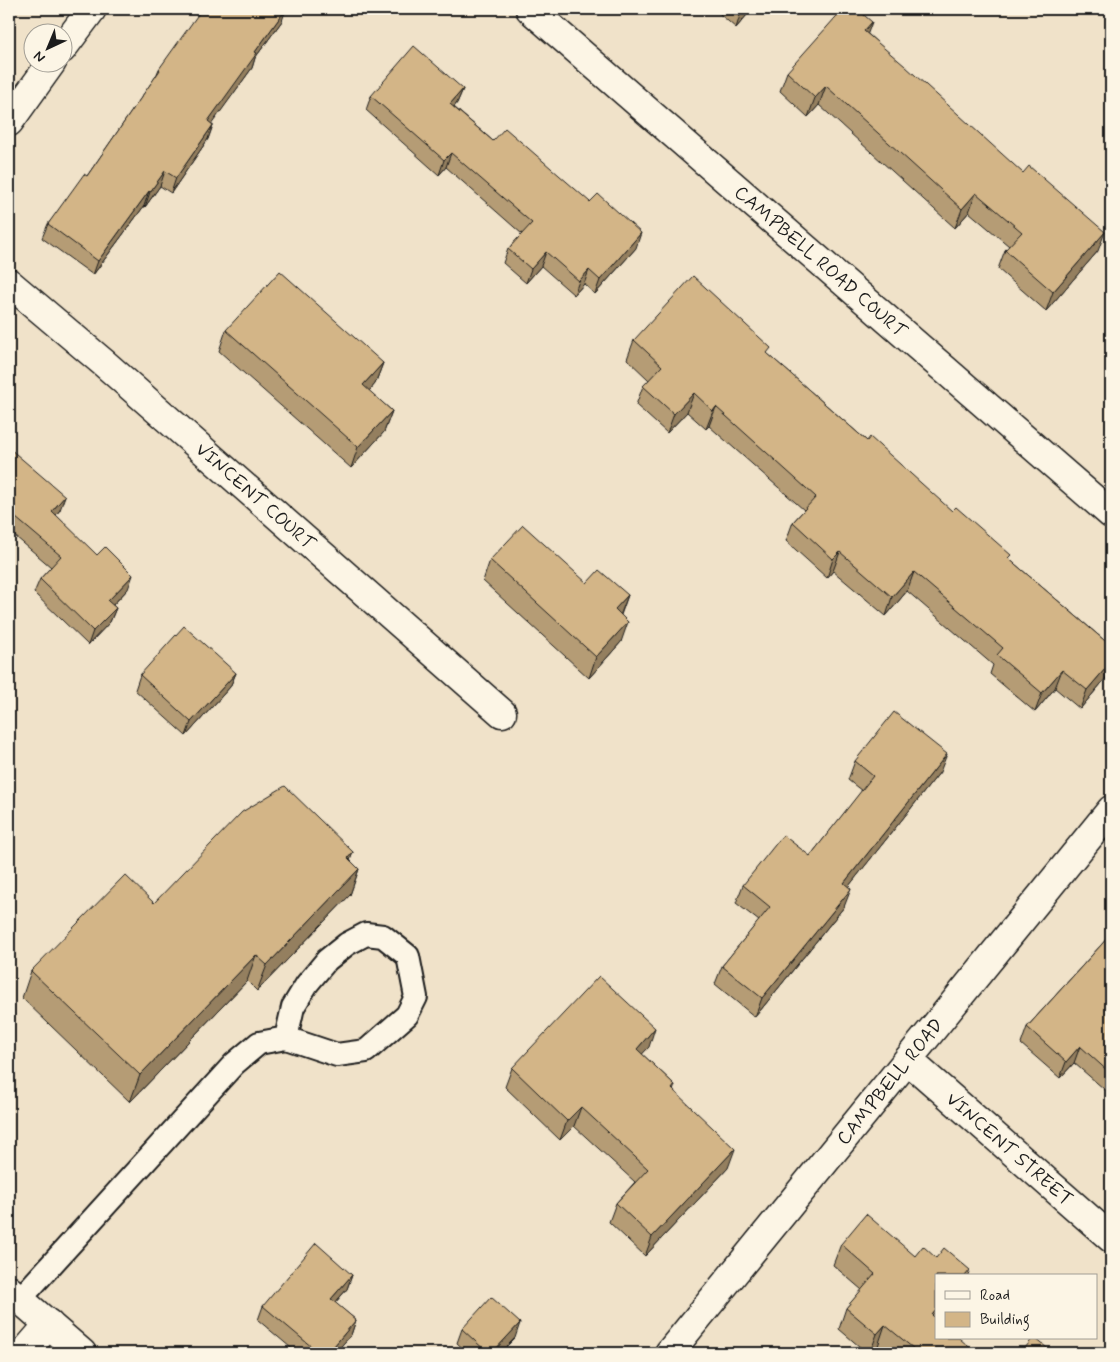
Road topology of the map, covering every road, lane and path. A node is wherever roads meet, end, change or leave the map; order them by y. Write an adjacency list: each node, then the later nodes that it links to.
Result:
1 (92, 9): 3 (street)
2 (530, 9): 7 (street, CAMPBELL ROAD COURT)
3 (72, 35)
4 (45, 72): 5 (street)
5 (9, 122)
6 (9, 283): 8 (street, VINCENT COURT)
7 (1111, 514)
8 (502, 713)
9 (1111, 810): 11 (street, CAMPBELL ROAD)
10 (286, 1038): 10 (lane); 13 (lane)
11 (908, 1060): 12 (street, VINCENT STREET); 17 (street, CAMPBELL ROAD)
12 (1111, 1238)
13 (14, 1294): 14 (street)
14 (49, 1324): 15 (street); 16 (street)
15 (24, 1353)
16 (82, 1353)
17 (669, 1353)

